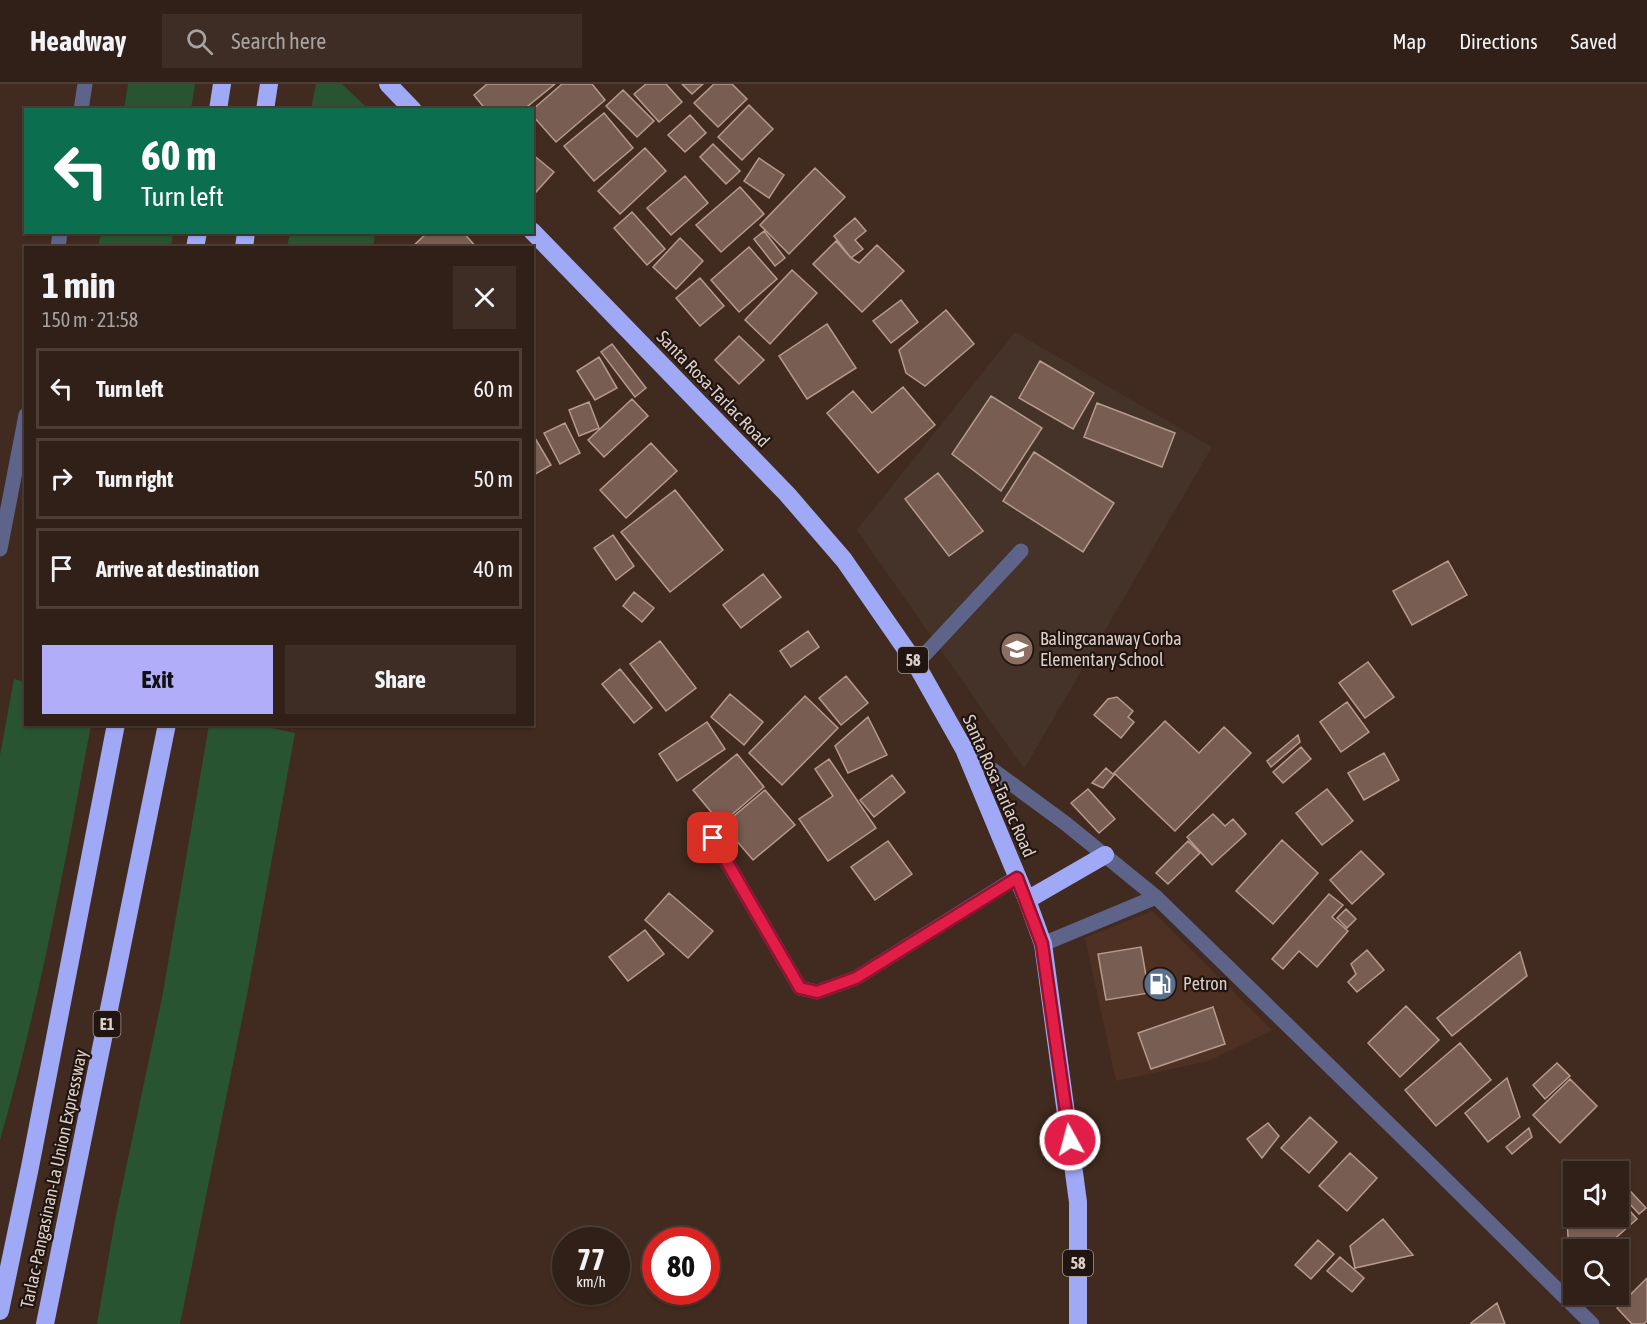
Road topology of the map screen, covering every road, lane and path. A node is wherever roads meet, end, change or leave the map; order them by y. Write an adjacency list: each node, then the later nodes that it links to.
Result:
1 (85, 84): 5 (street)
2 (222, 84): 6 (highway)
3 (269, 84): 7 (highway)
4 (395, 87): 8 (highway)
5 (81, 108)
6 (218, 108)
7 (265, 108)
8 (411, 108)
9 (534, 233): 13 (highway, Santa Rosa-Tarlac Road / 58)
10 (24, 425): 11 (street)
11 (0, 549)
12 (1021, 551): 13 (street)
13 (916, 664): 16 (highway, Santa Rosa-Tarlac Road / 58)
14 (116, 726): 23 (highway, Tarlac-Pangasinan-La Union Expressway)
15 (167, 726): 24 (highway, Tarlac-Pangasinan-La Union Expressway / E1)
16 (963, 749): 18 (street); 19 (highway, Santa Rosa-Tarlac Road / 58)
17 (713, 838): 19 (street)
18 (1105, 855): 20 (street); 21 (highway)
19 (1017, 878): 21 (highway, Santa Rosa-Tarlac Road / 58)
20 (1156, 897): 22 (street); 26 (street)
21 (1027, 900): 22 (highway, Santa Rosa-Tarlac Road / 58)
22 (1042, 944): 25 (highway, Santa Rosa-Tarlac Road / 58)
23 (0, 1311)
24 (45, 1324)
25 (1078, 1324)
26 (1592, 1324)

